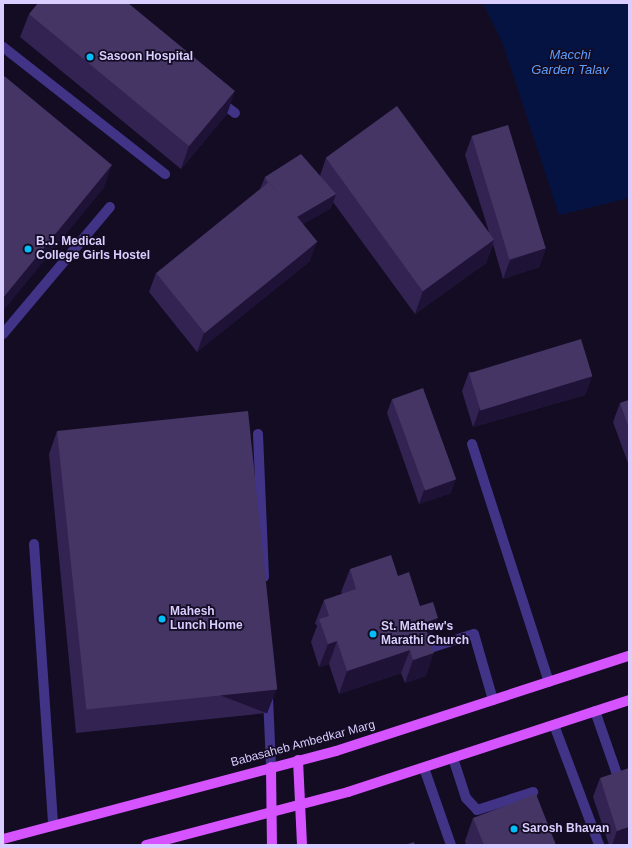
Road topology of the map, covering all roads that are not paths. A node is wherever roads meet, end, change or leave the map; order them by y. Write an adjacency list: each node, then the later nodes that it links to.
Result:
1 (3, 47): 4 (lane)
2 (211, 94): 3 (lane)
3 (235, 113)
4 (165, 174)
5 (110, 206): 6 (lane)
6 (3, 334)
7 (258, 434): 10 (lane)
8 (472, 444): 13 (lane)
9 (34, 544): 27 (lane)
10 (264, 592)
11 (426, 649): 15 (lane)
12 (629, 656): 13 (main road, Babasaheb Ambedkar Marg)
13 (549, 682): 15 (main road, Babasaheb Ambedkar Marg)
14 (268, 686): 21 (lane)
15 (494, 700): 20 (main road, Babasaheb Ambedkar Marg)
16 (629, 700): 17 (main road)
17 (595, 711): 18 (main road); 23 (lane)
18 (554, 725): 19 (main road); 33 (lane)
19 (453, 758): 22 (main road); 24 (lane)
20 (298, 760): 21 (main road, Babasaheb Ambedkar Marg); 25 (main road)
21 (271, 767): 26 (main road); 27 (main road, Babasaheb Ambedkar Marg)
22 (424, 768): 25 (main road); 32 (lane)
23 (629, 774)
24 (533, 792)
25 (300, 805): 26 (main road); 31 (main road)
26 (270, 812): 29 (main road); 30 (main road)
27 (53, 825): 28 (main road, Babasaheb Ambedkar Marg)
28 (3, 839)
29 (146, 845)
30 (272, 845)
31 (302, 845)
32 (451, 845)
33 (599, 845)

